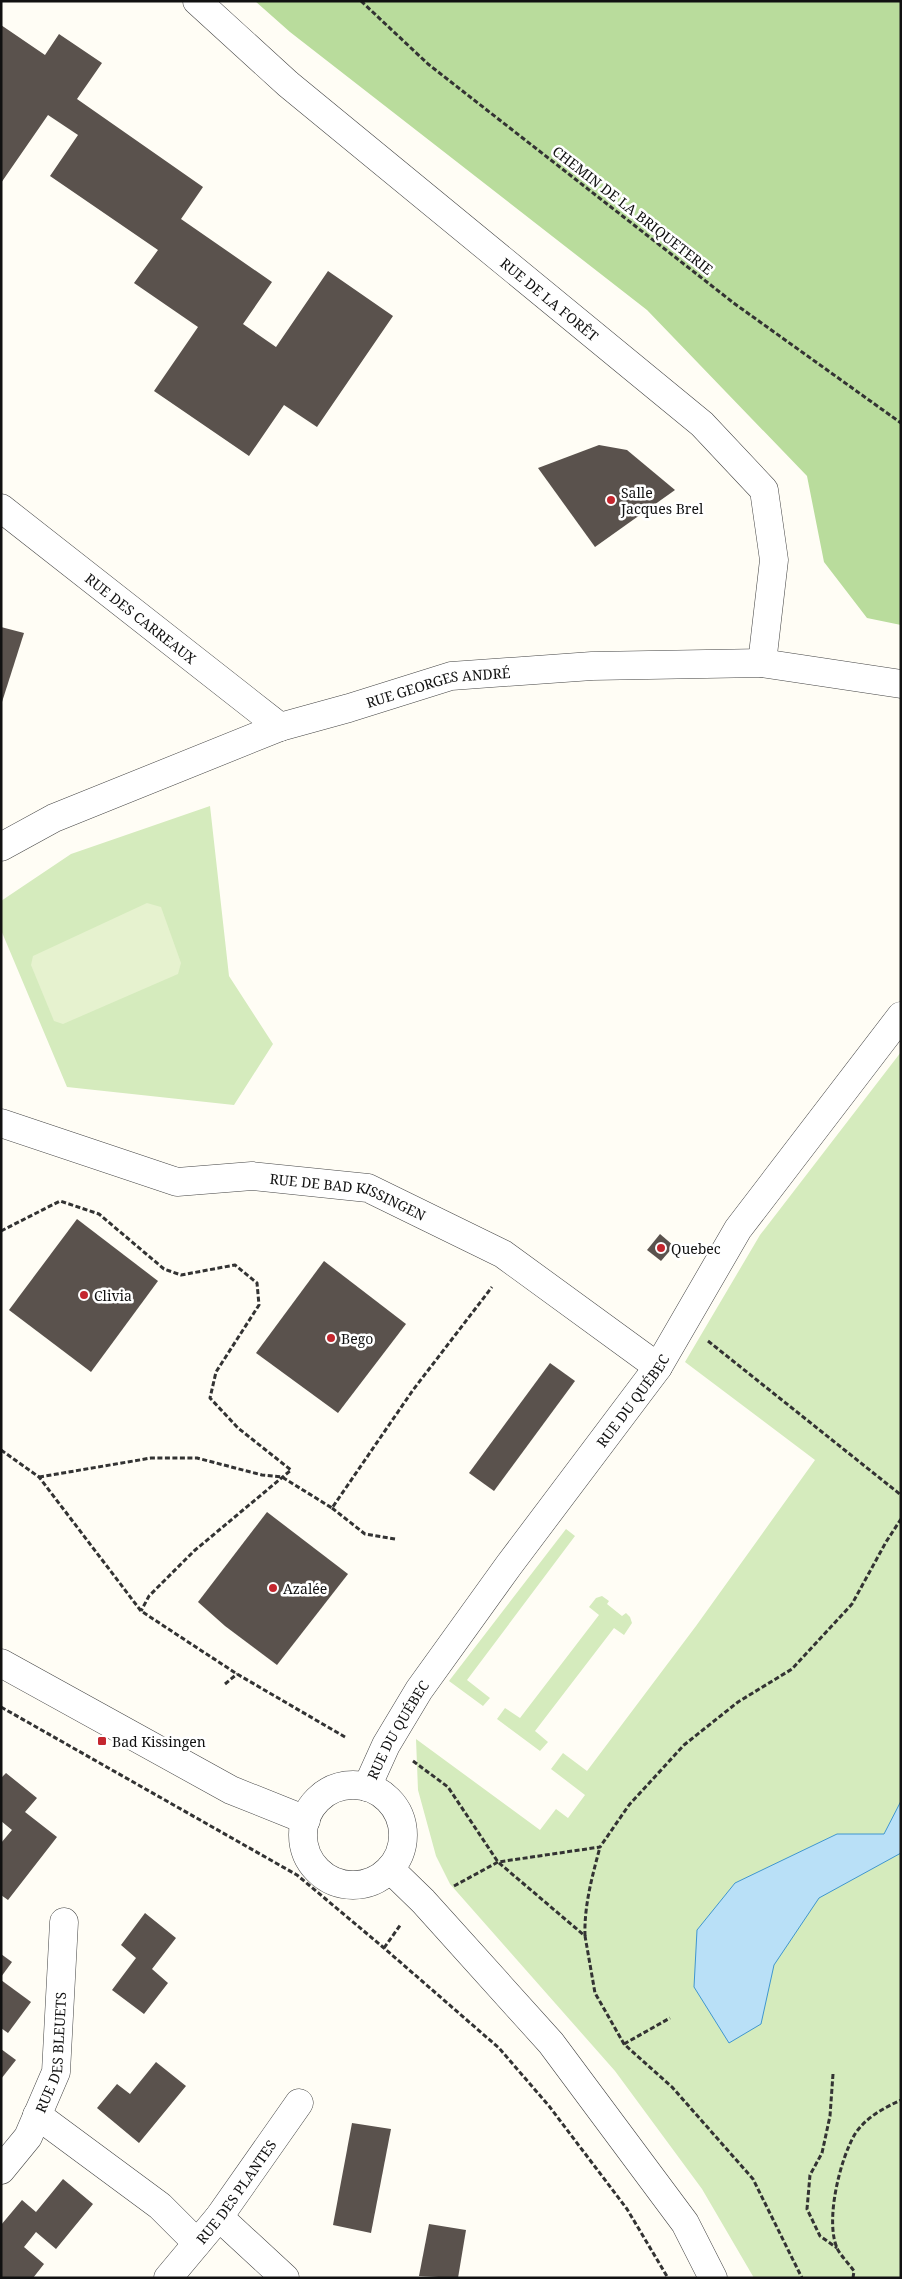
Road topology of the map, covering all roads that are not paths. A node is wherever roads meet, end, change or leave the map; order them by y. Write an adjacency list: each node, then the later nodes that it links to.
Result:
1 (197, 1): 3 (street, RUE DE LA FORÊT)
2 (1, 508): 5 (street, RUE DES CARREAUX)
3 (762, 664): 4 (street, RUE GEORGES ANDRÉ); 5 (street, RUE GEORGES ANDRÉ)
4 (901, 684)
5 (280, 727): 6 (street, RUE GEORGES ANDRÉ)
6 (1, 847)
7 (901, 1016): 9 (street, RUE DU QUÉBEC)
8 (1, 1123): 9 (street, RUE DE BAD KISSINGEN)
9 (658, 1367): 11 (street, RUE DU QUÉBEC)
10 (1, 1663): 12 (street)
11 (367, 1787): 12 (street); 13 (street)
12 (306, 1820): 13 (street)
13 (390, 1869): 22 (street)
14 (64, 1922): 16 (street, RUE DES BLEUETS)
15 (299, 2102): 18 (street, RUE DES PLANTES)
16 (38, 2115): 17 (street, RUE DES BLEUETS); 19 (street)
17 (1, 2170)
18 (219, 2217): 19 (street, RUE DES PLANTES); 21 (street)
19 (197, 2242): 20 (street, RUE DES PLANTES)
20 (168, 2278)
21 (285, 2278)
22 (713, 2278)

